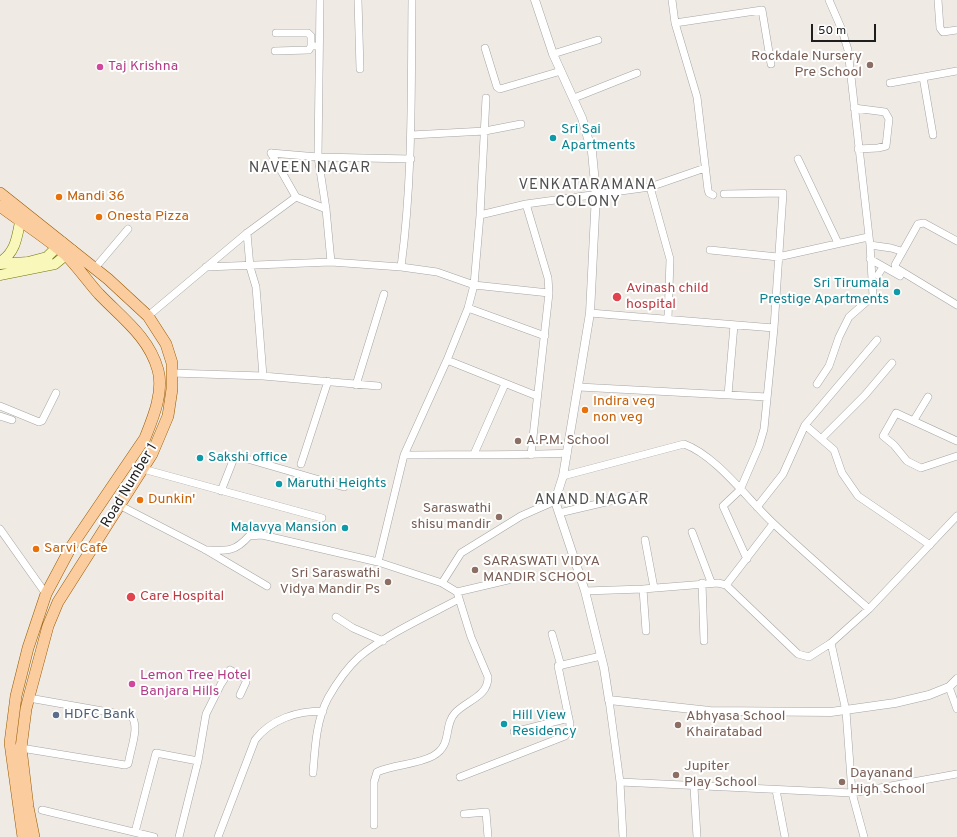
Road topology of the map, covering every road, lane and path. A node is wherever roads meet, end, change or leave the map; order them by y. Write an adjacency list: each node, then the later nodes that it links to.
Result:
1 (320, 0): 13 (street)
2 (358, 0): 18 (street)
3 (412, 0): 29 (street)
4 (535, 0): 16 (street)
5 (672, 0): 8 (street)
6 (829, 0): 26 (street)
7 (938, 0): 9 (street)
8 (675, 23): 17 (street); 35 (street)
9 (957, 30)
10 (276, 33): 12 (street)
11 (598, 40): 16 (street)
12 (311, 46): 13 (street); 15 (street)
13 (319, 46): 32 (street)
14 (485, 48): 19 (street)
15 (275, 51)
16 (553, 54): 19 (street)
17 (771, 64)
18 (360, 69)
19 (561, 71): 25 (street)
20 (957, 71): 22 (street)
21 (637, 73): 25 (street)
22 (923, 77): 23 (street); 30 (street)
23 (890, 83)
24 (486, 98): 28 (street)
25 (574, 98): 38 (street)
26 (854, 108): 31 (street); 31 (street)
27 (521, 124): 28 (street)
28 (484, 131): 29 (street); 45 (street)
29 (411, 135): 33 (street)
30 (933, 135)
31 (858, 149): 49 (street)
32 (318, 157): 33 (street); 41 (street); 44 (street)
33 (411, 159): 63 (street)
34 (798, 160): 51 (street)
35 (705, 168): 36 (street); 40 (street)
36 (650, 186): 38 (street); 78 (street)
37 (0, 193): 52 (main road, Road Number 1)
38 (596, 194): 42 (street); 76 (street)
39 (724, 194): 57 (street)
40 (713, 195)
41 (296, 197): 44 (street); 48 (street)
42 (526, 204): 45 (street); 71 (street)
43 (0, 206): 46 (main road, Road Number 1)
44 (326, 209): 59 (street)
45 (480, 215): 69 (street)
46 (20, 222): 52 (main road, Road Number 1); 60 (main road)
47 (128, 229): 65 (street)
48 (247, 233): 61 (street); 62 (street)
49 (868, 237): 51 (street); 53 (street)
50 (957, 241): 55 (street)
51 (838, 243): 57 (street)
52 (59, 245): 56 (main road, Road Number 1); 60 (main road)
53 (870, 245): 55 (street); 58 (street)
54 (710, 250): 57 (street)
55 (901, 251): 74 (street)
56 (69, 252): 65 (main road, Road Number 1); 66 (main road); 72 (main road, Road Number 1)
57 (778, 257): 80 (street)
58 (870, 260): 64 (street); 89 (street)
59 (331, 262): 62 (street); 63 (street)
60 (0, 263)
61 (206, 267): 62 (street); 77 (street)
62 (250, 267): 86 (street)
63 (401, 267): 69 (street)
64 (884, 267): 67 (street); 70 (street)
65 (95, 268): 68 (main road, Road Number 1)
66 (0, 275)
67 (878, 275)
68 (111, 282): 72 (main road); 77 (main road, Road Number 1)
69 (474, 285): 71 (street); 75 (street)
70 (926, 290)
71 (549, 293): 81 (street)
72 (100, 294): 140 (main road, Road Number 1)
73 (384, 294): 90 (street)
74 (957, 304)
75 (468, 308): 81 (street); 83 (street)
76 (590, 313): 78 (street); 92 (street)
77 (148, 316): 85 (main road, Road Number 1)
78 (668, 319): 79 (street)
79 (734, 325): 80 (street); 94 (street)
80 (774, 328): 96 (street)
81 (545, 336): 95 (street)
82 (877, 340): 102 (street)
83 (447, 360): 88 (street); 107 (street)
84 (892, 363): 103 (street)
85 (172, 373): 86 (street); 111 (main road, Road Number 1)
86 (263, 376): 87 (street)
87 (328, 381): 90 (street); 110 (street)
88 (505, 384): 95 (street); 106 (street)
89 (817, 384)
90 (356, 385): 91 (street)
91 (378, 386)
92 (579, 387): 94 (street); 105 (street)
93 (56, 393): 98 (street)
94 (728, 395): 96 (street)
95 (537, 396): 108 (street)
96 (767, 397): 114 (street)
97 (928, 397): 101 (street)
98 (0, 406)
99 (0, 416): 100 (street)
100 (12, 420)
101 (914, 420): 104 (street); 109 (street)
102 (805, 425): 103 (street); 119 (street)
103 (821, 439): 127 (street)
104 (957, 441)
105 (567, 453): 108 (street); 112 (street)
106 (474, 454): 107 (street); 108 (street)
107 (404, 455): 130 (street)
108 (531, 455)
109 (957, 456)
110 (302, 464)
111 (145, 466): 115 (street); 118 (main road, Road Number 1)
112 (563, 476): 114 (street); 117 (street)
113 (344, 487): 115 (street)
114 (740, 490): 119 (street); 129 (street)
115 (220, 492): 122 (street)
116 (636, 495): 120 (street)
117 (555, 501): 120 (street); 133 (street)
118 (119, 505): 128 (street); 154 (main road, Road Number 1)
119 (758, 507): 123 (street)
120 (559, 513): 139 (street)
121 (957, 516): 127 (street)
122 (322, 518)
123 (773, 524): 129 (street); 142 (street)
124 (0, 529): 140 (street)
125 (692, 532): 132 (street)
126 (645, 540): 137 (street)
127 (930, 545): 142 (street)
128 (206, 550): 130 (street); 136 (street)
129 (747, 559): 135 (street)
130 (378, 562): 133 (street)
131 (508, 580): 141 (street)
132 (710, 582): 134 (street); 135 (street)
133 (442, 583): 141 (street)
134 (702, 583): 137 (street); 147 (street)
135 (726, 585): 148 (street)
136 (267, 586)
137 (654, 588): 138 (street)
138 (643, 589): 139 (street); 144 (street)
139 (584, 591): 149 (street)
140 (46, 594): 174 (main road, Road Number 1)
141 (458, 595): 146 (street); 172 (street)
142 (869, 609): 148 (street)
143 (336, 617): 146 (street)
144 (646, 631)
145 (552, 634): 150 (street)
146 (383, 641): 157 (street)
147 (704, 641)
148 (831, 643): 158 (street)
149 (601, 656): 150 (street); 155 (street)
150 (561, 666): 159 (street)
151 (957, 679): 152 (street)
152 (949, 687): 156 (street); 158 (street)
153 (240, 695): 162 (street)
154 (28, 698): 161 (main road, Road Number 1); 161 (street)
155 (609, 700): 158 (street); 166 (street)
156 (957, 709)
157 (323, 711): 163 (street); 178 (street)
158 (846, 711): 169 (street)
159 (568, 718): 160 (street); 165 (street)
160 (514, 732)
161 (21, 748): 175 (main road, Road Number 1)
162 (198, 761): 173 (street); 177 (street)
163 (312, 773)
164 (957, 774): 169 (street)
165 (460, 777)
166 (620, 782): 167 (street); 180 (street)
167 (694, 787): 168 (street); 181 (street)
168 (776, 790): 169 (street); 182 (street)
169 (852, 793): 183 (street)
170 (42, 810): 173 (street)
171 (464, 814): 179 (street)
172 (374, 825)
173 (135, 832): 176 (street)
174 (23, 837)
175 (34, 837)
176 (154, 837)
177 (179, 837)
178 (218, 837)
179 (488, 837)
180 (623, 837)
181 (696, 837)
182 (785, 837)
183 (864, 837)

